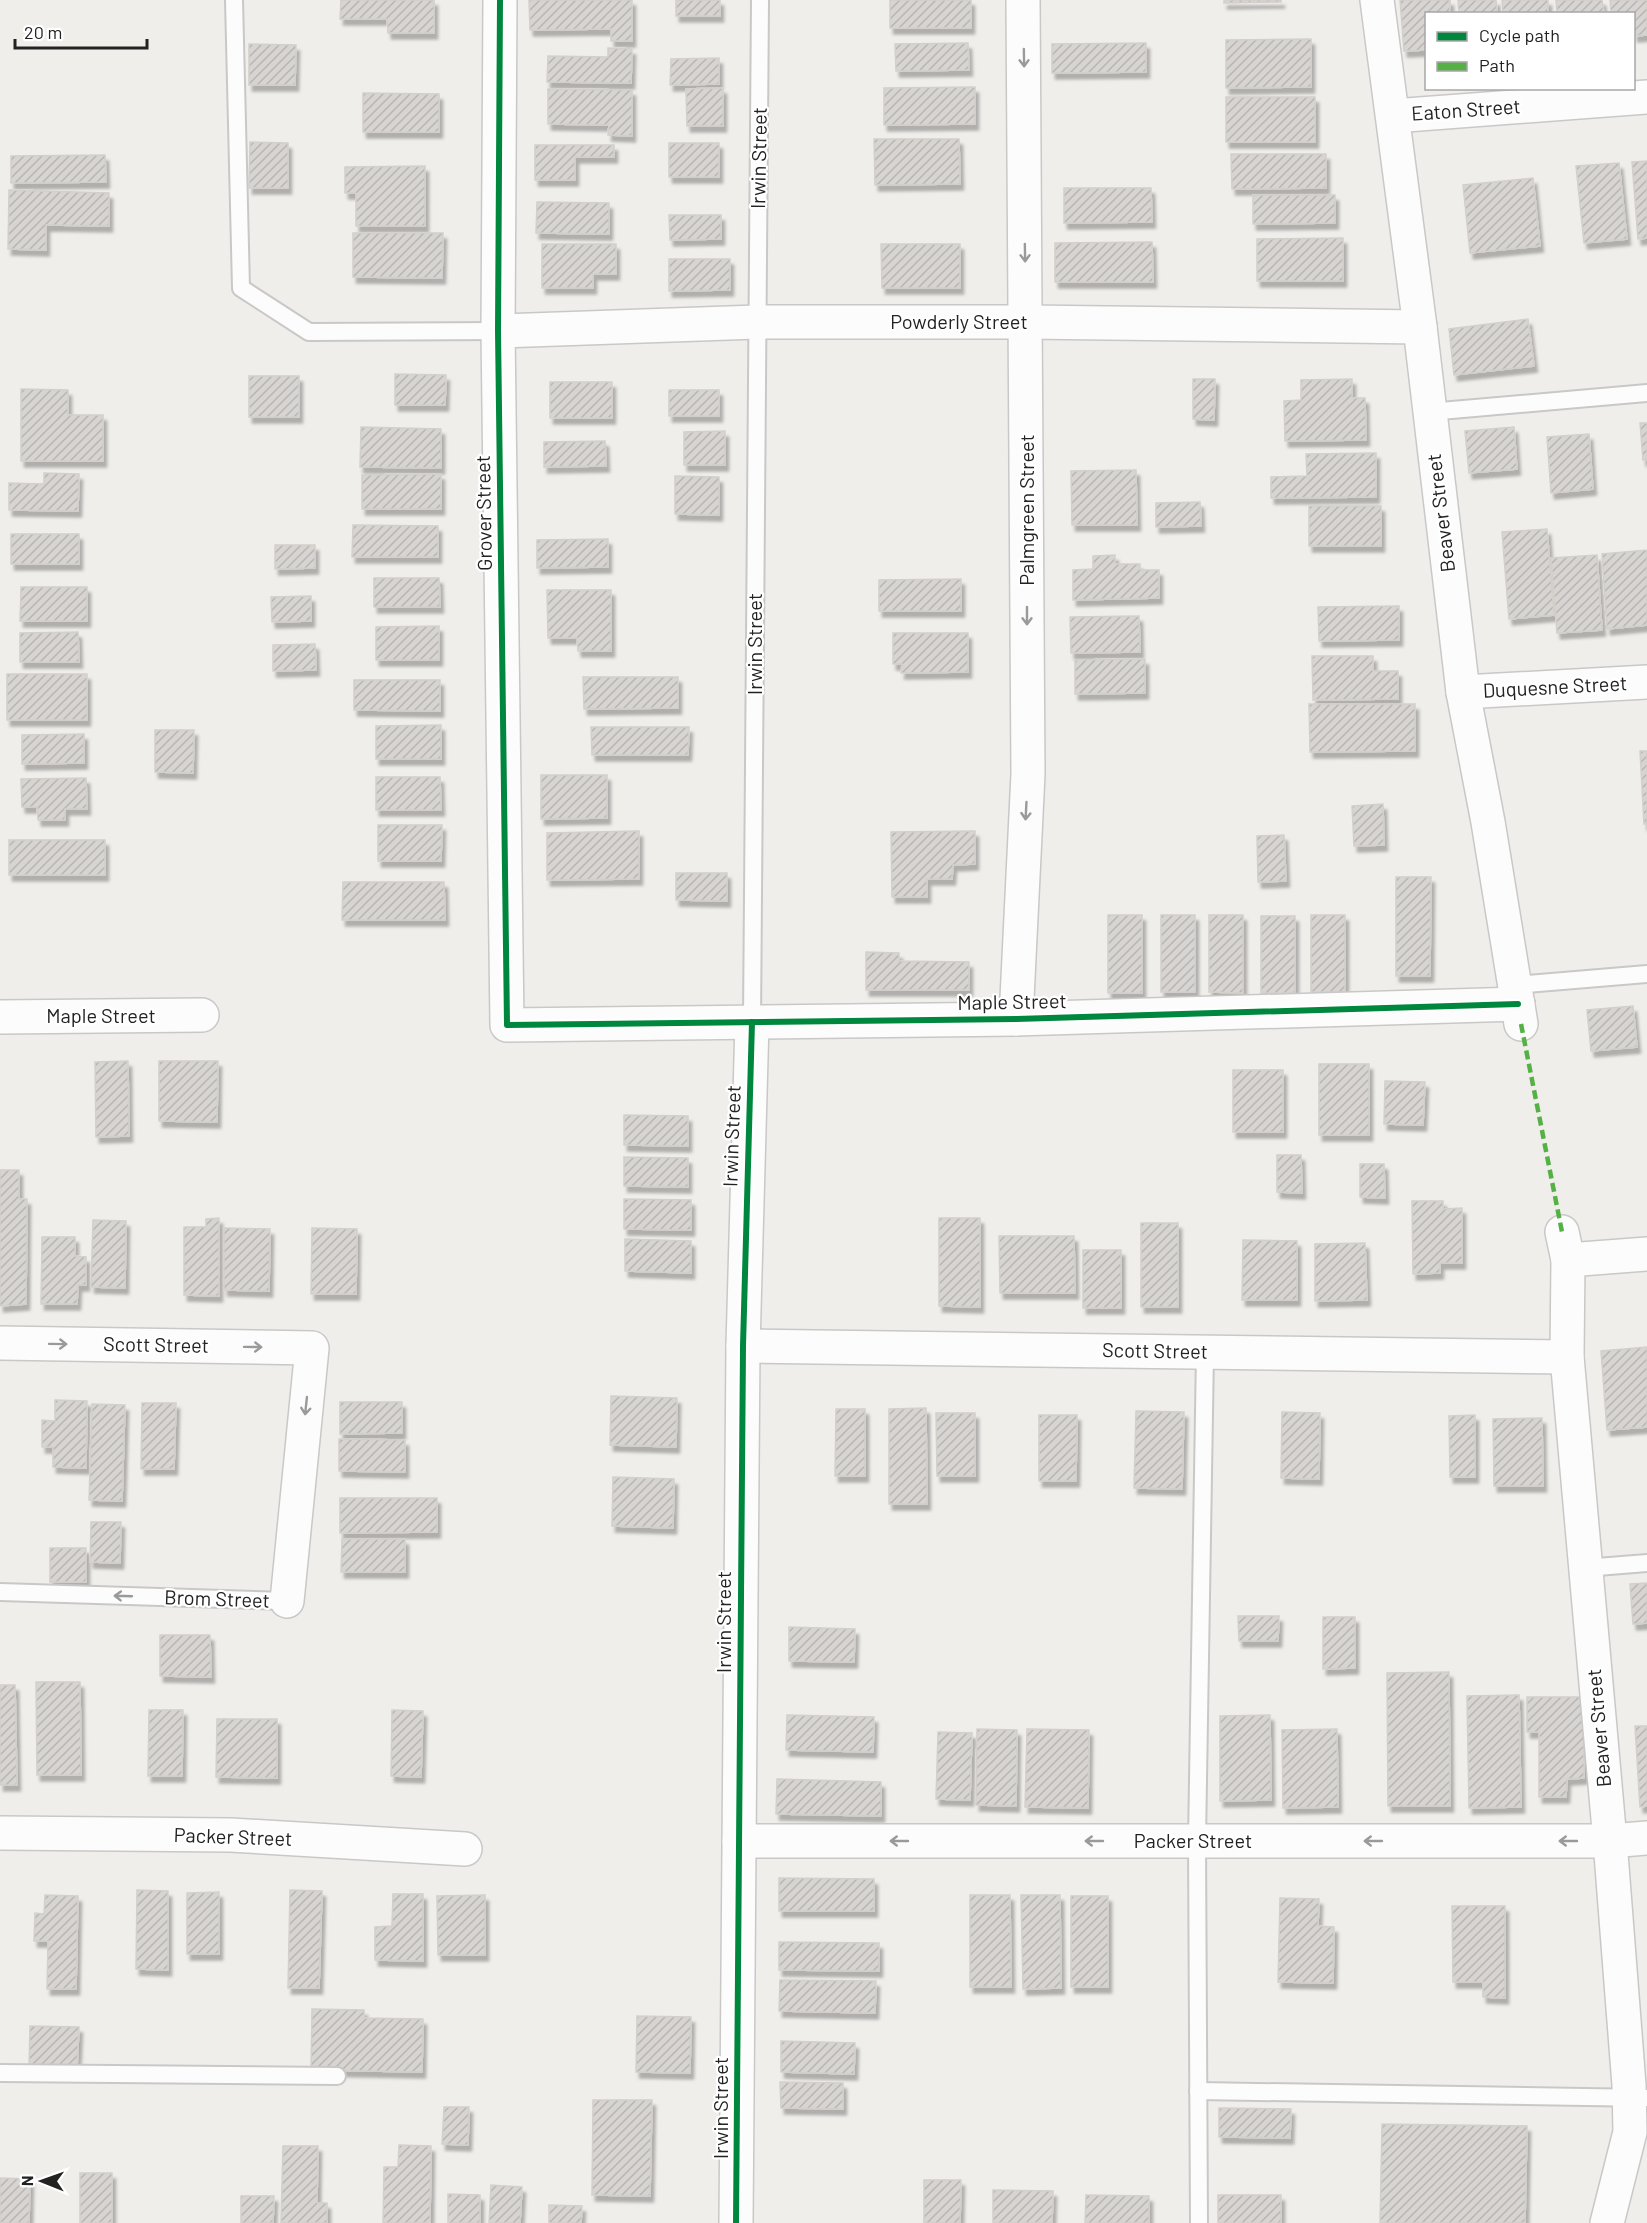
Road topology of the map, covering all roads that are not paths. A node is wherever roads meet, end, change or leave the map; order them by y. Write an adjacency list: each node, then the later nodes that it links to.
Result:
1 (234, 0): 11 (lane)
2 (500, 0): 11 (street, Grover Street)
3 (760, 0): 8 (lane, Irwin Street)
4 (1023, 0): 9 (street, Palmgreen Street, one-way to 9)
5 (1377, 0): 7 (street, Beaver Street)
6 (1647, 97): 7 (street, Eaton Street)
7 (1393, 116): 10 (street, Beaver Street)
8 (757, 322): 9 (street, Powderly Street); 11 (street, Powderly Street); 21 (lane, Irwin Street)
9 (1026, 322): 10 (street, Powderly Street); 20 (street, Palmgreen Street, one-way to 20)
10 (1420, 327): 13 (street, Beaver Street)
11 (498, 331): 22 (street, Grover Street)
12 (1647, 393): 13 (lane)
13 (1429, 412): 15 (street, Beaver Street)
14 (1647, 682): 15 (street, Duquesne Street)
15 (1463, 692): 17 (street, Beaver Street)
16 (1647, 974): 17 (lane)
17 (1518, 1004): 20 (street, Maple Street)
18 (202, 1015): 19 (street, Maple Street)
19 (0, 1017)
20 (1016, 1019): 21 (street, Maple Street)
21 (752, 1022): 22 (street, Maple Street); 25 (street, Irwin Street)
22 (507, 1025)
23 (1647, 1254): 28 (street, Beaver Street)
24 (0, 1343): 26 (street, Scott Street, one-way to 26)
25 (743, 1346): 27 (street, Scott Street); 35 (street, Irwin Street)
26 (312, 1348): 32 (street, Brom Street, one-way to 32)
27 (1205, 1352): 28 (street, Scott Street); 36 (lane)
28 (1567, 1357): 30 (street, Beaver Street)
29 (1647, 1563): 30 (lane)
30 (1585, 1568): 37 (street, Beaver Street)
31 (0, 1592): 32 (lane, Brom Street, one-way to 31)
32 (287, 1601)
33 (0, 1833): 38 (street, Packer Street)
34 (1647, 1838): 37 (street, Packer Street)
35 (739, 1841): 36 (street, Packer Street, one-way to 35); 43 (street, Irwin Street)
36 (1197, 1841): 37 (street, Packer Street, one-way to 36); 41 (lane)
37 (1610, 1841): 42 (street, Beaver Street)
38 (465, 1849)
39 (0, 2073): 40 (lane)
40 (337, 2076)
41 (1198, 2091): 42 (lane); 44 (lane)
42 (1638, 2099): 45 (street, Beaver Street)
43 (736, 2223)
44 (1199, 2223)
45 (1607, 2223)

